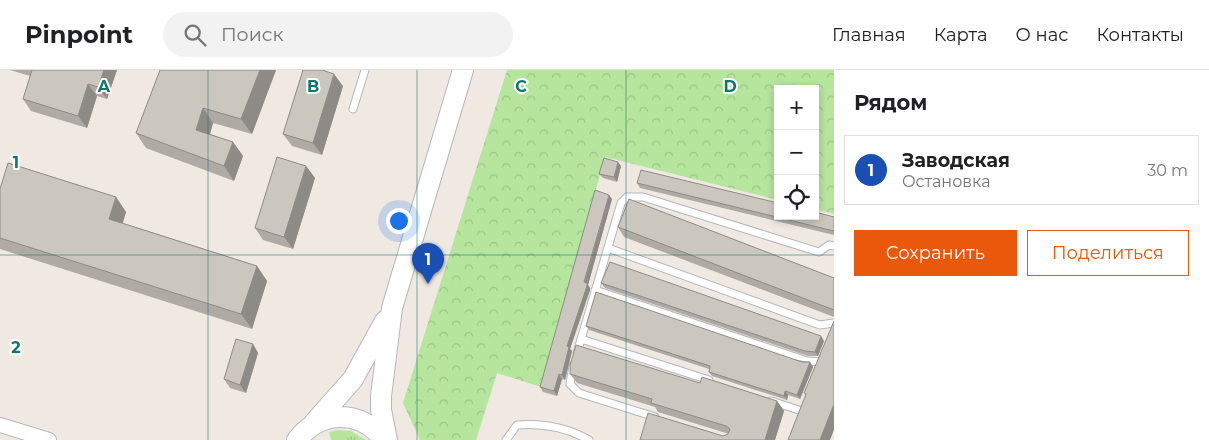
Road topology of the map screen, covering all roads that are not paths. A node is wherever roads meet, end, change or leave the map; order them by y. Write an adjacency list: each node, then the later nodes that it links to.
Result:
1 (365, 70): 3 (lane)
2 (463, 70): 7 (main road)
3 (353, 109)
4 (834, 246): 5 (lane)
5 (608, 248): 6 (lane); 8 (lane)
6 (595, 290): 9 (lane); 11 (lane)
7 (392, 308): 17 (main road); 21 (main road)
8 (834, 323)
9 (581, 339): 13 (lane); 16 (lane)
10 (825, 354): 11 (lane)
11 (822, 362): 12 (lane)
12 (818, 371)
13 (719, 384)
14 (765, 399): 15 (lane)
15 (802, 411)
16 (664, 420)
17 (314, 423): 20 (main road); 21 (main road)
18 (0, 425): 19 (street)
19 (49, 440)
20 (297, 440)
21 (386, 440)
22 (506, 440): 23 (lane)
23 (589, 440)

